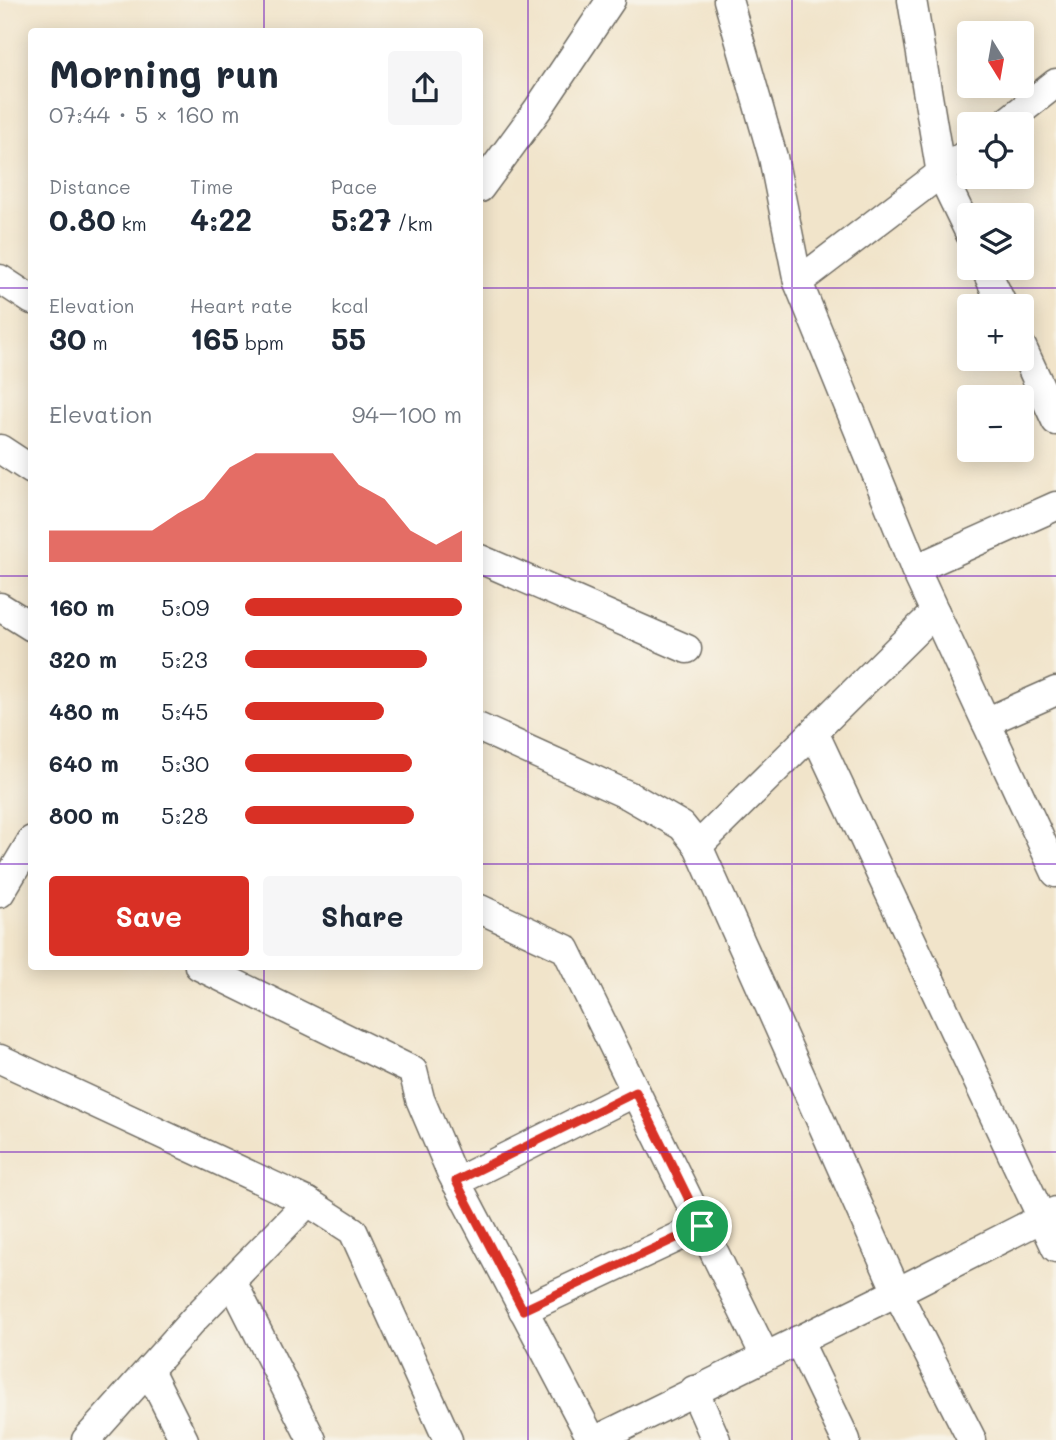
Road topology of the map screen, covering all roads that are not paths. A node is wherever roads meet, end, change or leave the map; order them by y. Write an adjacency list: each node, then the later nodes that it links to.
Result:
1 (611, 0): 8 (street)
2 (728, 0): 11 (street)
3 (912, 0): 7 (street)
4 (1056, 83): 5 (street)
5 (1019, 112)
6 (957, 161): 7 (street)
7 (941, 174): 9 (street); 11 (street)
8 (483, 184)
9 (957, 207)
10 (0, 279): 12 (street)
11 (798, 282): 19 (street)
12 (28, 297)
13 (1033, 371): 14 (street)
14 (1056, 421)
15 (0, 449): 16 (street)
16 (28, 467)
17 (1056, 506): 19 (street)
18 (483, 560): 23 (street)
19 (915, 569): 21 (street)
20 (0, 607): 22 (street)
21 (935, 612): 25 (street); 27 (street)
22 (28, 624)
23 (687, 649)
24 (1056, 691): 25 (street)
25 (986, 722): 30 (street)
26 (483, 730): 28 (street)
27 (814, 732): 28 (street); 38 (street)
28 (698, 846): 42 (street)
29 (28, 850): 31 (street)
30 (1056, 872)
31 (14, 884)
32 (483, 910): 35 (street)
33 (207, 970): 36 (street)
34 (0, 1059): 37 (street)
35 (636, 1092): 36 (street); 39 (street)
36 (456, 1181): 43 (street)
37 (308, 1202): 41 (street); 51 (street)
38 (1049, 1214): 40 (street); 42 (street)
39 (702, 1226): 43 (street); 45 (street)
40 (1056, 1248)
41 (232, 1281): 46 (street); 50 (street)
42 (897, 1292): 44 (street); 55 (street)
43 (523, 1310): 52 (street)
44 (798, 1340): 45 (street); 54 (street)
45 (765, 1356): 47 (street)
46 (149, 1370): 48 (street); 49 (street)
47 (694, 1390): 52 (street); 53 (street)
48 (86, 1440)
49 (184, 1440)
50 (312, 1440)
51 (448, 1440)
52 (594, 1440)
53 (716, 1440)
54 (846, 1440)
55 (972, 1440)

